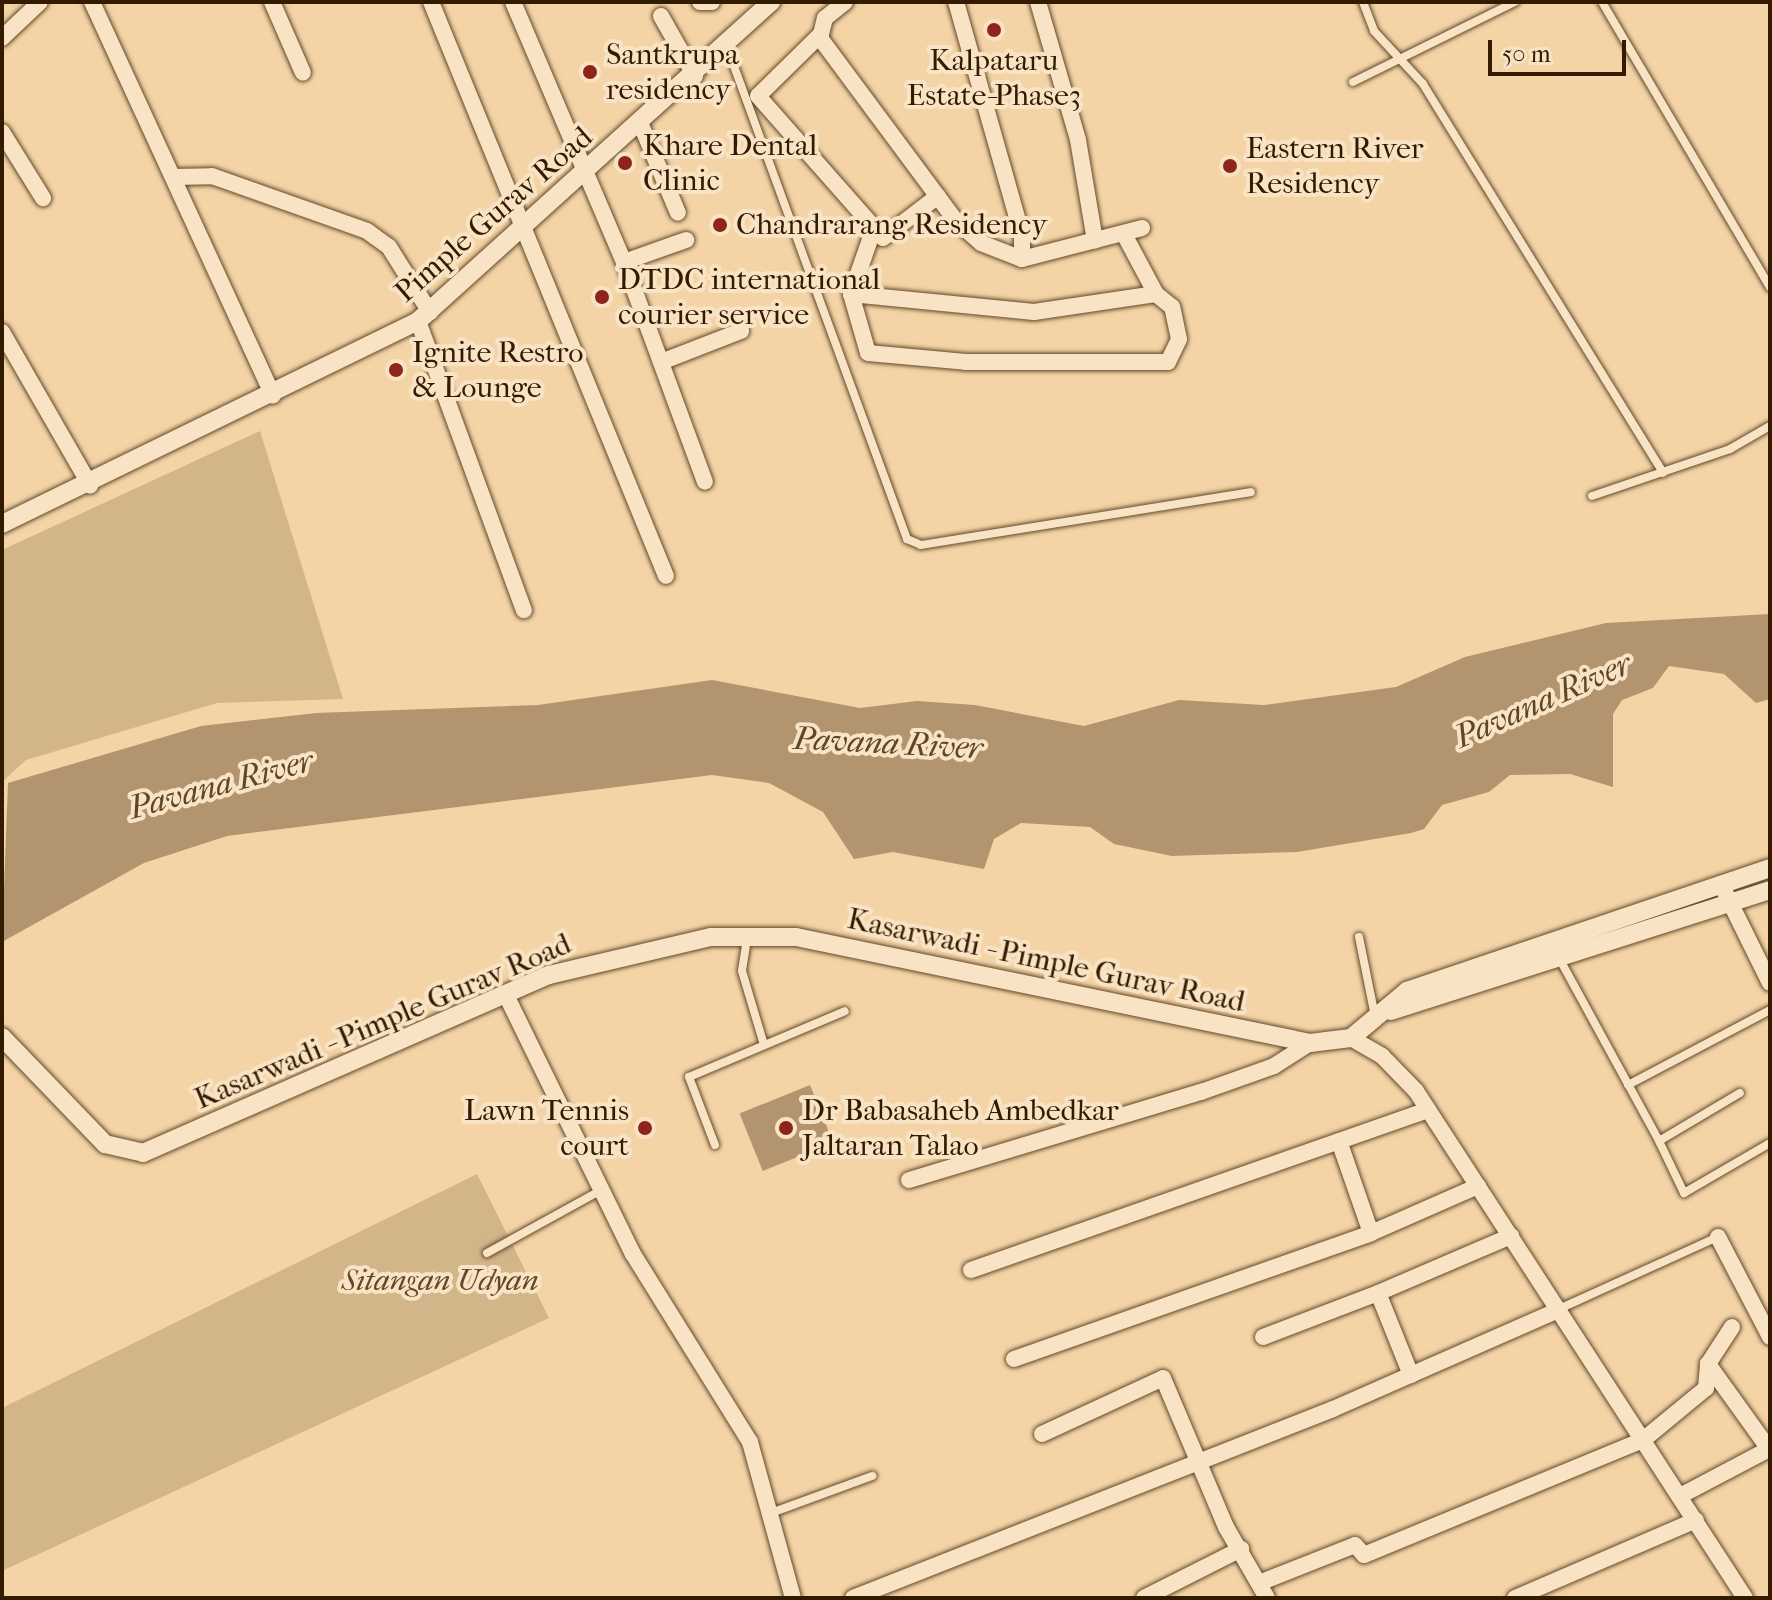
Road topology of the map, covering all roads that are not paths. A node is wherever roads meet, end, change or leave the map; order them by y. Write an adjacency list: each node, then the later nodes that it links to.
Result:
1 (40, 2): 15 (street)
2 (92, 2): 27 (street)
3 (272, 2): 21 (street)
4 (431, 2): 31 (street)
5 (513, 2): 26 (street)
6 (700, 2): 7 (street)
7 (712, 2)
8 (771, 2): 19 (street, Pimple Gurav Road)
9 (845, 2): 17 (street)
10 (956, 2): 37 (street)
11 (1038, 2): 36 (street)
12 (1363, 2): 20 (lane)
13 (1515, 2): 20 (lane)
14 (1602, 2): 39 (lane)
15 (22, 8): 18 (street)
16 (661, 16): 22 (street)
17 (821, 34): 28 (street); 32 (street)
18 (2, 38)
19 (727, 47): 22 (street, Pimple Gurav Road); 51 (lane)
20 (1402, 57): 23 (lane); 48 (lane)
21 (303, 73)
22 (695, 76): 24 (street, Pimple Gurav Road)
23 (1353, 82)
24 (641, 125): 26 (street, Pimple Gurav Road); 30 (street)
25 (2, 132): 29 (street)
26 (587, 174): 31 (street, Pimple Gurav Road); 38 (street)
27 (173, 177): 42 (street); 46 (street)
28 (938, 196): 32 (street); 37 (street)
29 (43, 198)
30 (678, 213)
31 (528, 225): 42 (street, Pimple Gurav Road); 54 (street)
32 (874, 228): 40 (street)
33 (1142, 228): 34 (street)
34 (1124, 234): 36 (street); 41 (street)
35 (686, 240): 38 (street)
36 (1095, 241): 37 (street)
37 (1022, 259)
38 (624, 262): 45 (street)
39 (1770, 287)
40 (851, 294): 41 (street); 41 (street)
41 (1156, 294)
42 (424, 317): 46 (street, Pimple Gurav Road); 55 (street)
43 (741, 331): 45 (street)
44 (2, 332): 50 (street)
45 (661, 362): 49 (street)
46 (273, 395): 50 (street, Pimple Gurav Road)
47 (1770, 426): 48 (lane)
48 (1663, 473): 52 (lane)
49 (705, 482)
50 (90, 485): 53 (street, Pimple Gurav Road)
51 (1251, 492)
52 (1592, 496)
53 (2, 524)
54 (666, 576)
55 (524, 610)
56 (1770, 868): 57 (street, Kasarwadi - Pimple Gurav Road)
57 (1721, 884): 59 (street); 68 (street, Kasarwadi - Pimple Gurav Road)
58 (1770, 890): 59 (street, Kasarwadi - Pimple Gurav Road)
59 (1731, 904): 62 (street, Kasarwadi - Pimple Gurav Road); 63 (street)
60 (748, 934): 65 (street, Kasarwadi - Pimple Gurav Road); 71 (street, Kasarwadi - Pimple Gurav Road); 72 (lane)
61 (1359, 937): 68 (lane)
62 (1558, 957): 68 (street, Kasarwadi - Pimple Gurav Road); 73 (lane)
63 (1766, 964): 64 (street)
64 (1770, 983)
65 (506, 995): 69 (street, Kasarwadi - Pimple Gurav Road); 82 (street)
66 (1770, 1010): 73 (lane)
67 (845, 1011): 72 (lane)
68 (1383, 1016): 70 (street, Kasarwadi - Pimple Gurav Road)
69 (2, 1037)
70 (1351, 1038): 71 (street, Kasarwadi - Pimple Gurav Road); 75 (street)
71 (1310, 1043): 80 (street)
72 (764, 1045): 79 (lane)
73 (1628, 1085): 77 (lane)
74 (1740, 1093): 77 (lane)
75 (1428, 1110): 76 (street); 81 (street)
76 (1339, 1141): 83 (street); 87 (street)
77 (1659, 1141): 78 (lane)
78 (1770, 1143)
79 (715, 1145)
80 (909, 1180)
81 (1478, 1186): 83 (street); 84 (street)
82 (600, 1191): 86 (lane); 101 (street)
83 (1371, 1233): 93 (street)
84 (1511, 1236): 88 (street); 89 (street)
85 (1718, 1237): 89 (lane); 92 (street)
86 (487, 1253)
87 (971, 1270)
88 (1378, 1293): 91 (street); 95 (street)
89 (1559, 1310): 95 (street); 97 (street)
90 (1732, 1327): 94 (street)
91 (1263, 1337)
92 (1770, 1337)
93 (1014, 1359)
94 (1708, 1364): 97 (street); 100 (street)
95 (1411, 1375): 98 (street)
96 (1042, 1434): 98 (street)
97 (1643, 1440): 100 (street); 104 (street)
98 (1196, 1459): 103 (street); 106 (street)
99 (872, 1476): 101 (lane)
100 (1680, 1496): 102 (street)
101 (771, 1513): 105 (street)
102 (1696, 1520): 108 (street); 109 (street)
103 (1241, 1549): 104 (street); 107 (street)
104 (1263, 1590)
105 (793, 1598)
106 (853, 1598)
107 (1144, 1598)
108 (1515, 1598)
109 (1745, 1598)

